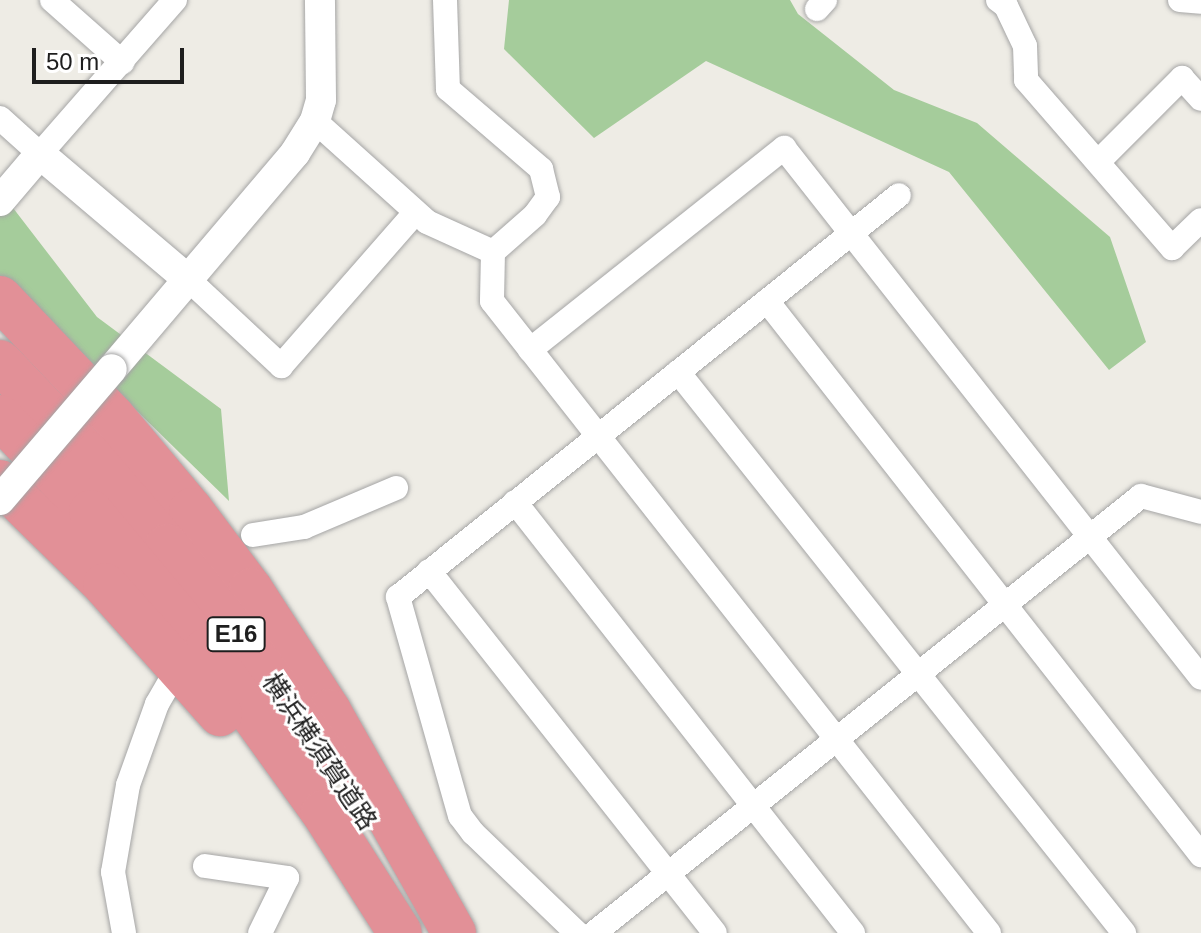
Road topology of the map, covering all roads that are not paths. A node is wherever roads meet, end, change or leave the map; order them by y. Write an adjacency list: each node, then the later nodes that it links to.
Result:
1 (52, 0): 8 (street)
2 (175, 0): 8 (street)
3 (320, 0): 11 (street)
4 (445, 0): 19 (street)
5 (998, 0): 13 (street)
6 (1180, 0): 7 (street)
7 (1201, 2)
8 (122, 62): 12 (street)
9 (1201, 99): 13 (street)
10 (0, 118): 12 (street)
11 (315, 121): 16 (street); 20 (street)
12 (40, 154): 15 (street); 20 (street)
13 (1098, 162): 17 (street)
14 (899, 195): 18 (street)
15 (2, 199)
16 (415, 213): 19 (street); 20 (street)
17 (1201, 220)
18 (851, 234): 22 (street); 23 (street); 34 (street)
19 (493, 252): 23 (street)
20 (190, 281): 30 (street, bridge)
21 (0, 298): 50 (highway)
22 (767, 301): 25 (street); 36 (street)
23 (530, 350): 27 (street)
24 (0, 362): 49 (highway, 横浜横須賀道路 / E16)
25 (678, 372): 27 (street); 37 (street)
26 (0, 417): 48 (highway, 横浜横須賀道路 / E16)
27 (598, 436): 31 (street); 40 (street)
28 (0, 482): 47 (highway)
29 (396, 488): 33 (street)
30 (0, 500)
31 (515, 502): 35 (street); 41 (street)
32 (1201, 512): 34 (street)
33 (253, 535)
34 (1088, 538): 36 (street); 39 (street)
35 (429, 571): 44 (street); 51 (street)
36 (1005, 605): 37 (street); 42 (street)
37 (919, 674): 40 (street); 56 (street)
38 (172, 678): 45 (street)
39 (1201, 678)
40 (837, 739): 41 (street); 55 (street)
41 (752, 807): 44 (street); 54 (street)
42 (1201, 855)
43 (205, 866): 46 (street)
44 (668, 874): 52 (street); 53 (street)
45 (124, 933)
46 (260, 933)
47 (391, 933)
48 (400, 933)
49 (436, 933)
50 (454, 933)
51 (577, 933)
52 (594, 933)
53 (715, 933)
54 (853, 933)
55 (989, 933)
56 (1124, 933)

